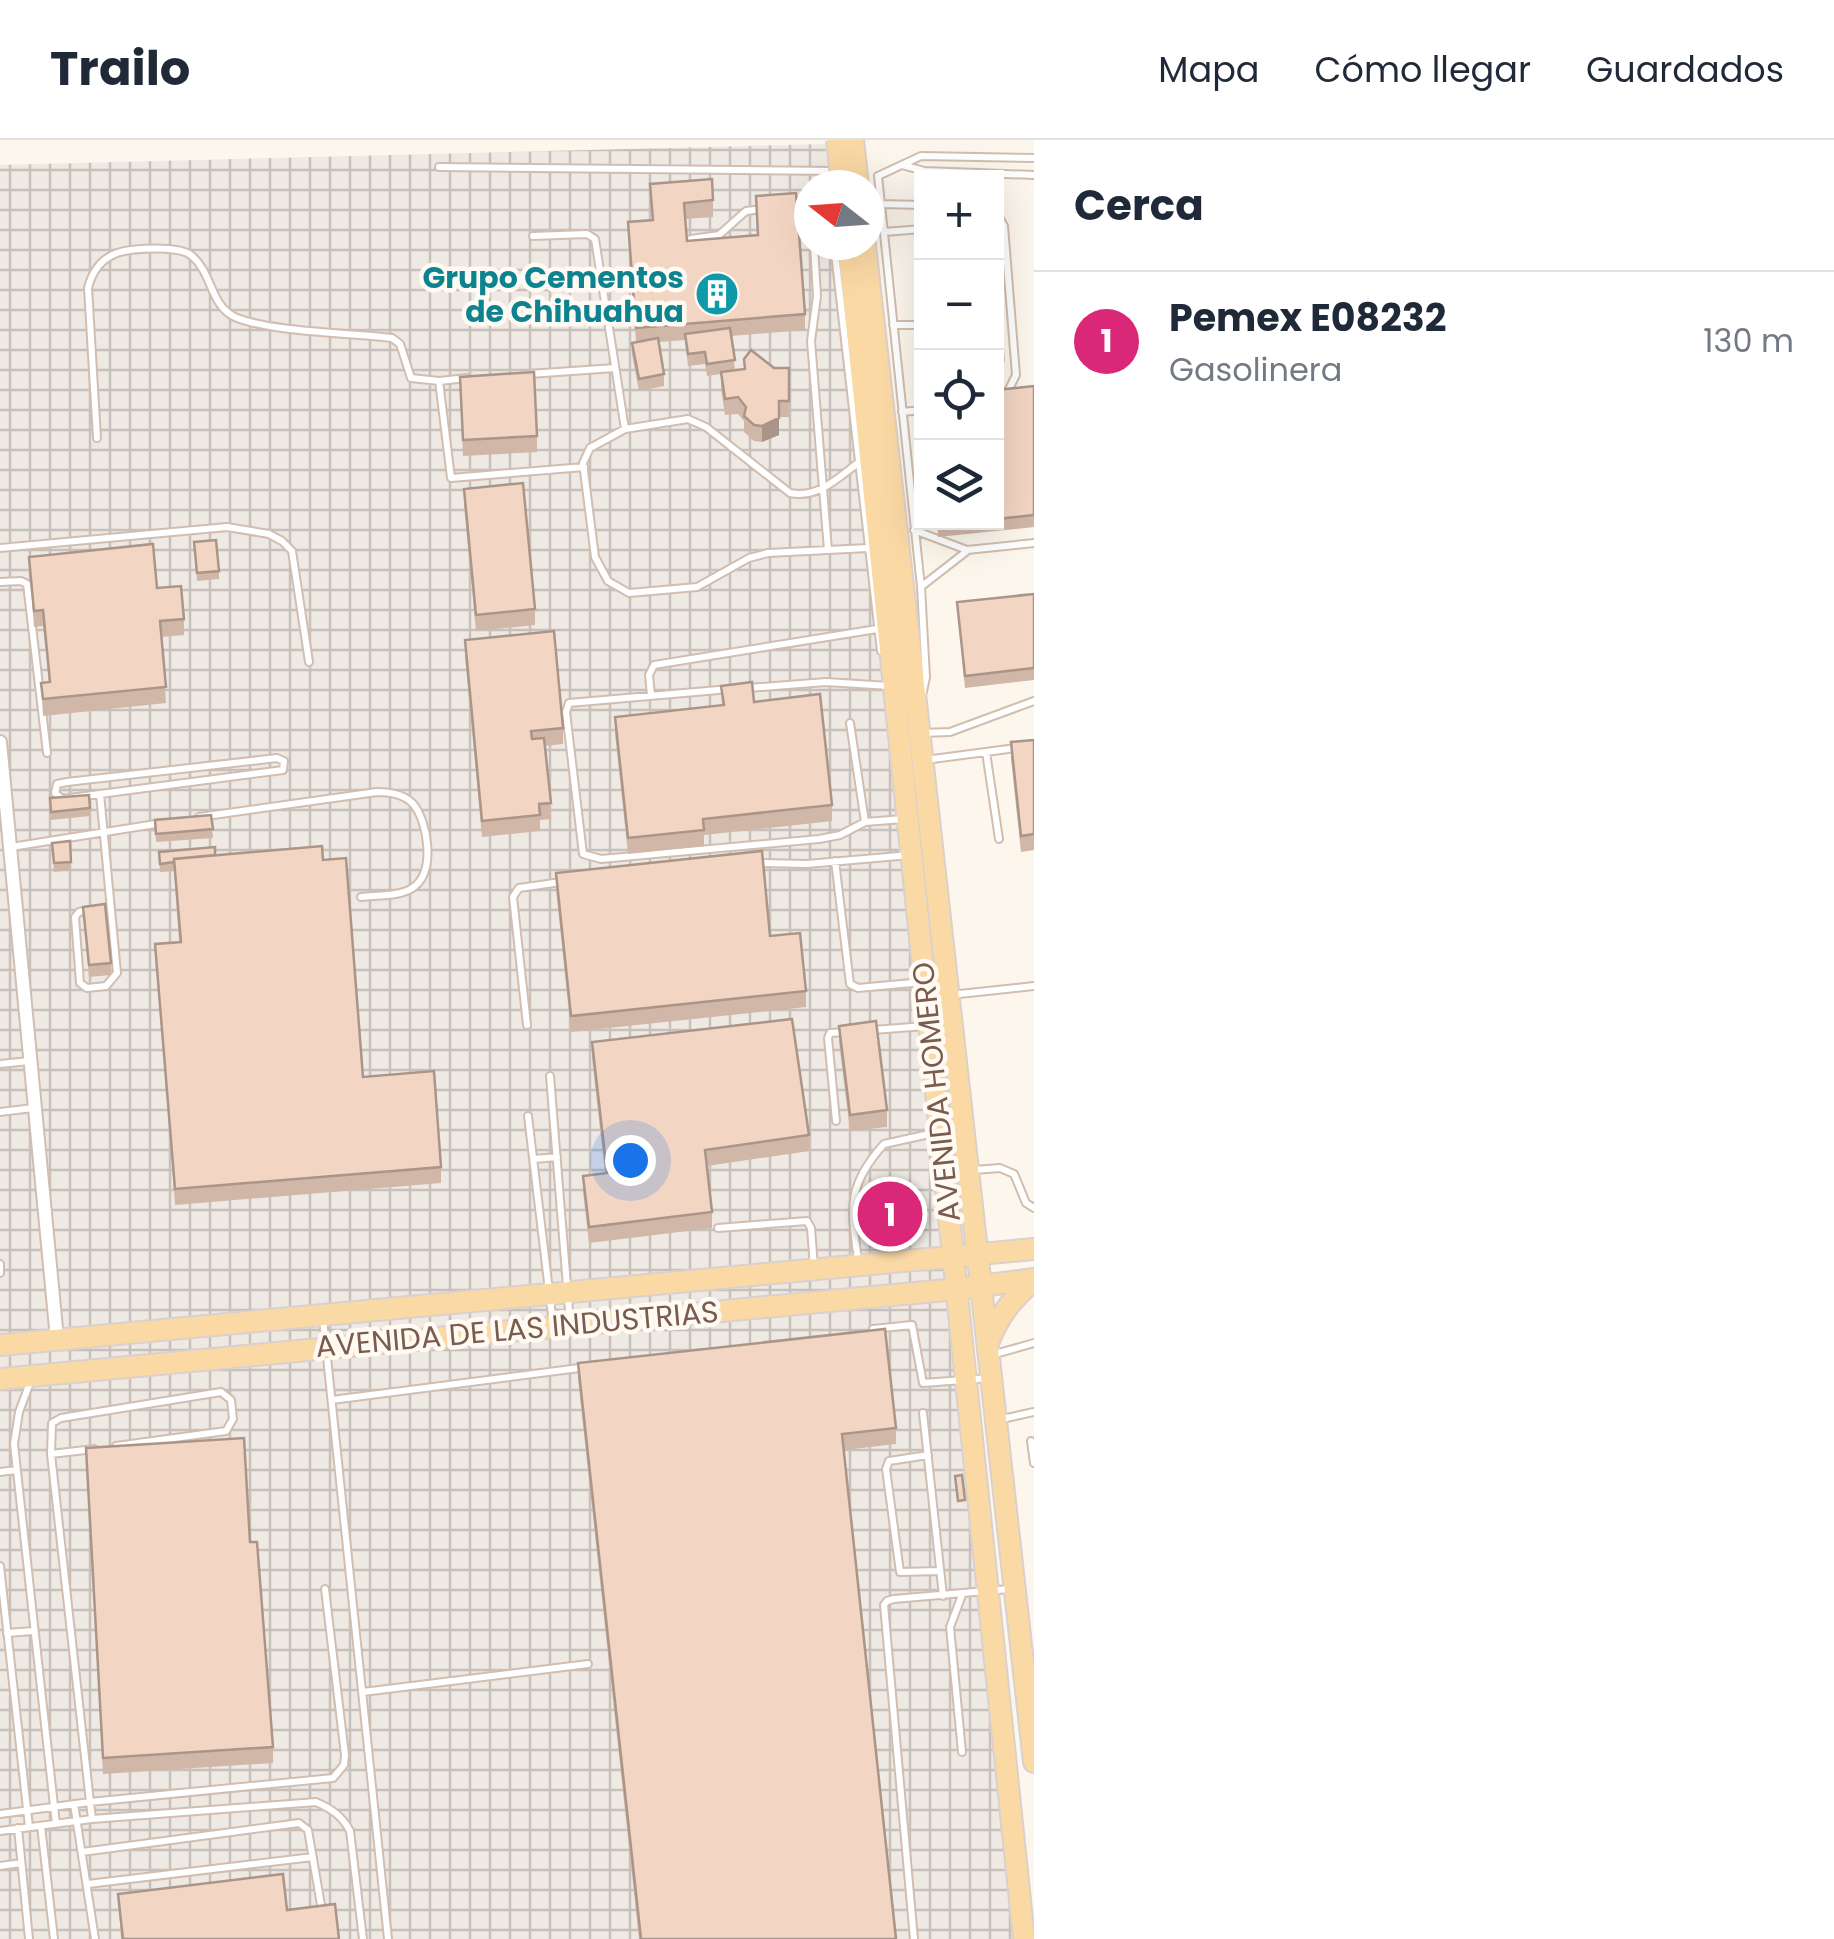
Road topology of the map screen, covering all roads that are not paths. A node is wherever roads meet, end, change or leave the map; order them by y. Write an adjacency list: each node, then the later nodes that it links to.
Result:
1 (837, 140): 6 (main road, bridge)
2 (854, 140): 7 (main road, bridge)
3 (1034, 158): 4 (lane)
4 (901, 164): 8 (lane); 9 (lane)
5 (439, 167): 10 (lane)
6 (835, 170)
7 (864, 170)
8 (884, 172)
9 (1034, 175)
10 (794, 177)
11 (884, 204): 12 (lane)
12 (914, 205)
13 (789, 208): 14 (lane)
14 (794, 208)
15 (770, 209): 20 (lane)
16 (1004, 226): 31 (lane)
17 (914, 229): 18 (lane)
18 (884, 232): 25 (lane)
19 (533, 236): 27 (lane)
20 (692, 238)
21 (815, 260): 39 (lane)
22 (836, 260): 37 (lane)
23 (850, 260): 32 (main road, AVENIDA HOMERO)
24 (866, 260): 32 (main road, AVENIDA HOMERO)
25 (893, 325): 26 (lane); 34 (lane)
26 (914, 325)
27 (615, 368): 28 (lane); 35 (lane)
28 (525, 374)
29 (471, 378): 30 (lane)
30 (439, 381): 36 (lane); 38 (lane)
31 (1004, 393)
32 (873, 396): 53 (main road, AVENIDA HOMERO)
33 (914, 411): 34 (lane)
34 (902, 412): 40 (lane)
35 (625, 429): 38 (lane); 39 (lane)
36 (97, 438)
37 (858, 463): 39 (lane); 43 (lane)
38 (584, 467): 44 (lane)
39 (822, 488): 44 (lane)
40 (914, 530): 45 (lane); 47 (lane)
41 (1034, 543): 45 (lane)
42 (0, 548): 49 (lane)
43 (868, 548): 44 (lane); 48 (lane)
44 (828, 550)
45 (967, 550): 47 (lane)
46 (0, 582): 59 (lane)
47 (920, 587): 53 (lane)
48 (876, 629): 50 (lane); 51 (lane)
49 (309, 662)
50 (891, 686): 51 (lane); 53 (lane)
51 (651, 696): 63 (lane)
52 (1034, 701): 55 (lane)
53 (908, 710): 55 (main road, AVENIDA HOMERO); 62 (main road, AVENIDA HOMERO)
54 (850, 723): 63 (lane)
55 (920, 733): 60 (main road, AVENIDA HOMERO)
56 (0, 742): 66 (street)
57 (1018, 748): 58 (lane)
58 (986, 752): 60 (lane); 65 (lane)
59 (47, 753)
60 (924, 760): 75 (main road, AVENIDA HOMERO)
61 (100, 794): 61 (lane); 64 (lane)
62 (908, 818): 63 (lane); 67 (main road, AVENIDA HOMERO)
63 (865, 822)
64 (105, 832): 66 (lane); 71 (lane); 72 (lane)
65 (999, 839)
66 (10, 847): 80 (street)
67 (911, 855): 68 (lane); 73 (main road, AVENIDA HOMERO)
68 (835, 861): 69 (lane); 73 (lane)
69 (754, 863)
70 (563, 882): 76 (lane)
71 (361, 897)
72 (112, 908): 72 (lane)
73 (924, 982): 77 (main road, AVENIDA HOMERO)
74 (1034, 986): 75 (lane)
75 (949, 996): 90 (main road, AVENIDA HOMERO)
76 (527, 1024)
77 (929, 1026): 78 (lane); 87 (main road, AVENIDA HOMERO)
78 (872, 1030)
79 (852, 1031): 86 (lane)
80 (30, 1061): 81 (lane); 83 (street)
81 (0, 1064)
82 (550, 1076): 88 (lane)
83 (35, 1108): 84 (lane); 109 (street)
84 (0, 1112)
85 (528, 1116): 89 (lane)
86 (836, 1121)
87 (940, 1132): 97 (main road, AVENIDA HOMERO); 99 (lane)
88 (557, 1156): 89 (lane); 93 (lane)
89 (534, 1159): 95 (lane)
90 (968, 1170): 91 (lane); 96 (main road, AVENIDA HOMERO)
91 (1034, 1208)
92 (718, 1228): 100 (lane)
93 (564, 1248): 95 (lane); 105 (lane)
94 (1034, 1249): 96 (main road, AVENIDA DE LAS INDUSTRIAS)
95 (545, 1250): 105 (lane)
96 (976, 1254): 97 (main road, AVENIDA DE LAS INDUSTRIAS); 103 (main road, AVENIDA HOMERO)
97 (953, 1256): 99 (main road, AVENIDA DE LAS INDUSTRIAS); 104 (main road, AVENIDA HOMERO)
98 (0, 1264): 101 (lane)
99 (858, 1264): 100 (main road, AVENIDA DE LAS INDUSTRIAS)
100 (814, 1268): 105 (main road, AVENIDA DE LAS INDUSTRIAS)
101 (0, 1273)
102 (1034, 1279): 103 (main road, AVENIDA DE LAS INDUSTRIAS); 113 (main road)
103 (980, 1286): 104 (main road, AVENIDA DE LAS INDUSTRIAS); 113 (main road, AVENIDA HOMERO)
104 (957, 1289): 107 (main road, AVENIDA DE LAS INDUSTRIAS); 119 (main road, AVENIDA HOMERO)
105 (559, 1291): 106 (main road, AVENIDA DE LAS INDUSTRIAS); 107 (lane); 107 (lane)
106 (322, 1313): 109 (main road, AVENIDA DE LAS INDUSTRIAS); 112 (lane)
107 (562, 1324): 112 (main road, AVENIDA DE LAS INDUSTRIAS)
108 (873, 1329): 119 (lane)
109 (57, 1339): 111 (main road, AVENIDA DE LAS INDUSTRIAS); 115 (main road)
110 (1034, 1343): 113 (lane)
111 (0, 1345)
112 (326, 1346): 115 (main road, AVENIDA DE LAS INDUSTRIAS); 120 (lane)
113 (988, 1350): 118 (main road, AVENIDA HOMERO)
114 (597, 1365): 120 (lane)
115 (59, 1372): 116 (main road, AVENIDA DE LAS INDUSTRIAS)
116 (32, 1375): 117 (main road, AVENIDA DE LAS INDUSTRIAS); 128 (lane)
117 (0, 1378)
118 (991, 1378): 119 (lane); 123 (main road, AVENIDA HOMERO)
119 (967, 1381): 134 (main road, AVENIDA HOMERO)
120 (332, 1400): 140 (lane)
121 (1034, 1412): 123 (lane)
122 (923, 1413): 126 (lane)
123 (996, 1420): 133 (main road, AVENIDA HOMERO)
124 (1031, 1442): 127 (lane)
125 (50, 1454): 125 (lane); 143 (lane)
126 (928, 1455): 131 (lane); 131 (lane)
127 (1034, 1463)
128 (16, 1470): 129 (lane); 137 (lane)
129 (0, 1472)
130 (0, 1566): 138 (lane)
131 (939, 1570): 136 (lane)
132 (325, 1588): 143 (lane)
133 (1015, 1588): 134 (lane); 142 (main road, AVENIDA HOMERO)
134 (988, 1591): 135 (lane); 167 (main road, AVENIDA HOMERO)
135 (962, 1595): 136 (lane); 141 (lane)
136 (943, 1596): 166 (lane)
137 (34, 1630): 138 (lane); 145 (lane)
138 (8, 1633): 146 (lane)
139 (588, 1664): 140 (lane)
140 (362, 1692): 165 (lane)
141 (962, 1752)
142 (1034, 1762)
143 (90, 1802): 144 (lane); 148 (lane)
144 (74, 1804): 145 (lane); 149 (lane)
145 (54, 1808): 146 (lane); 150 (lane)
146 (27, 1811): 147 (lane); 152 (lane)
147 (0, 1814)
148 (92, 1820): 149 (lane); 164 (lane)
149 (76, 1821): 150 (lane); 155 (lane)
150 (56, 1824): 151 (lane)
151 (41, 1826): 152 (lane); 162 (lane)
152 (29, 1827): 153 (lane)
153 (18, 1828): 154 (lane); 157 (lane)
154 (0, 1831)
155 (82, 1852): 156 (lane); 159 (lane)
156 (314, 1856): 159 (lane); 160 (lane)
157 (21, 1864): 158 (lane); 161 (lane)
158 (0, 1866)
159 (88, 1884): 163 (lane)
160 (321, 1906)
161 (29, 1939)
162 (54, 1939)
163 (94, 1939)
164 (364, 1939)
165 (388, 1939)
166 (914, 1939)
167 (1024, 1939)

